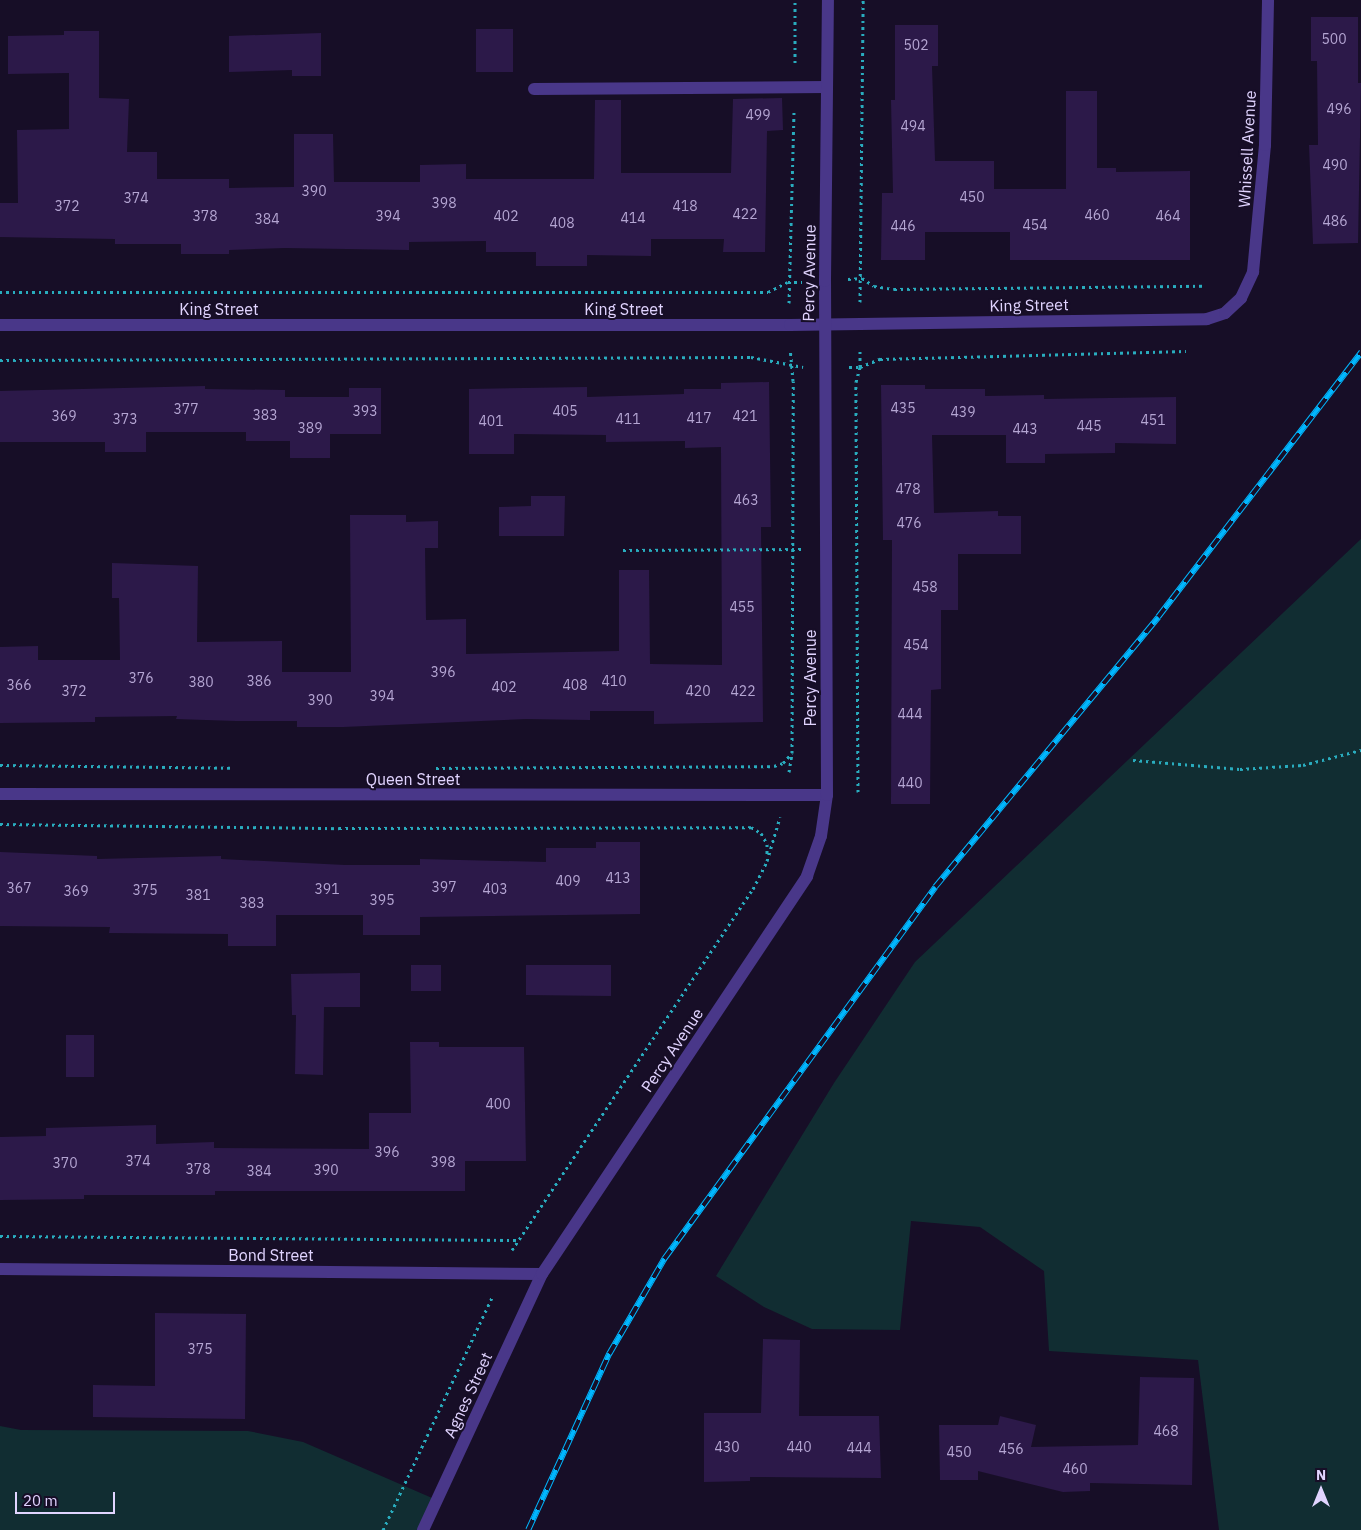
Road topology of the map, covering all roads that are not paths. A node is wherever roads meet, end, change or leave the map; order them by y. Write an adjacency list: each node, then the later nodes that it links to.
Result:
1 (828, 0): 3 (street, Percy Avenue)
2 (1268, 0): 5 (street, Whissell Avenue)
3 (827, 87): 4 (street); 6 (street, Percy Avenue)
4 (534, 89)
5 (1241, 298): 6 (street, King Street)
6 (825, 324): 7 (street, King Street); 9 (street, Percy Avenue)
7 (0, 325)
8 (0, 794): 9 (street, Queen Street)
9 (827, 795): 11 (street, Percy Avenue)
10 (0, 1269): 11 (street, Bond Street)
11 (542, 1274): 12 (street, Agnes Street)
12 (423, 1530)

